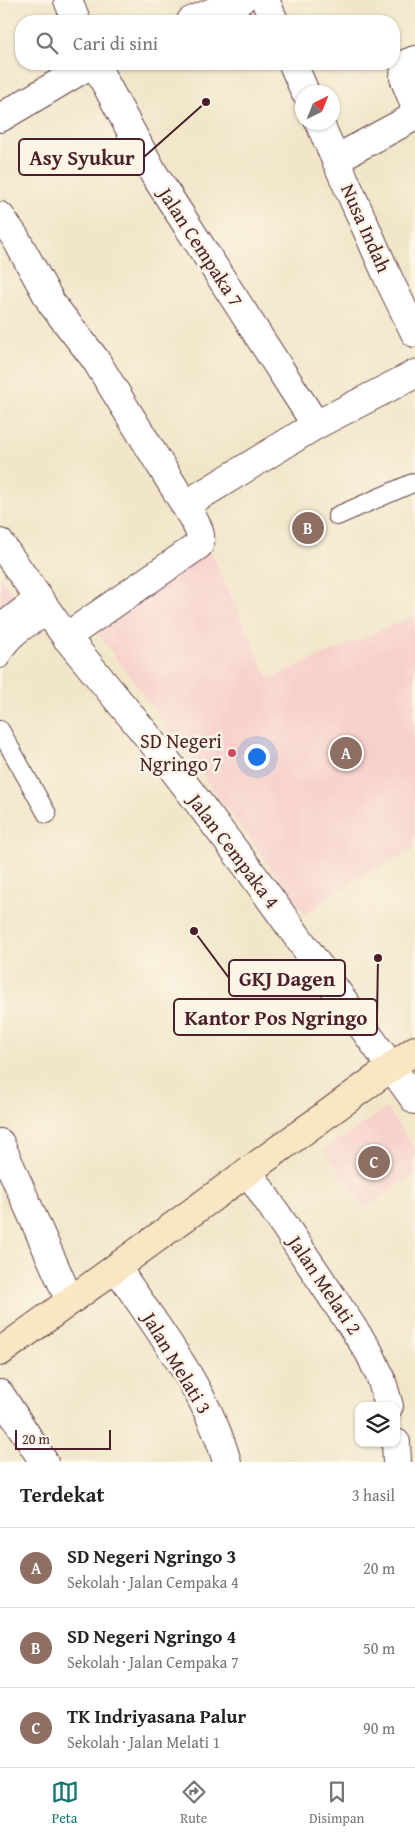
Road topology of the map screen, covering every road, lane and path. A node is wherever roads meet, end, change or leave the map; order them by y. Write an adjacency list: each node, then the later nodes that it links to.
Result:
1 (68, 0): 4 (street)
2 (241, 0): 5 (street)
3 (265, 0): 6 (street)
4 (74, 15)
5 (205, 15)
6 (271, 15)
7 (415, 60): 12 (street)
8 (83, 70): 13 (street)
9 (96, 70): 19 (street, Jalan Cempaka 7)
10 (296, 70): 11 (street)
11 (302, 85)
12 (415, 107): 15 (street)
13 (0, 118)
14 (323, 130): 15 (street, Nusa Indah)
15 (336, 159): 17 (street, Nusa Indah)
16 (0, 216): 21 (street)
17 (415, 333)
18 (415, 374): 19 (street)
19 (316, 425): 21 (street)
20 (415, 482): 22 (lane)
21 (185, 505): 24 (street)
22 (337, 516)
23 (0, 543): 24 (street, Jalan Cempaka 4)
24 (52, 618): 25 (street); 26 (lane); 30 (street, Jalan Cempaka 4)
25 (0, 629)
26 (0, 659)
27 (0, 730): 28 (lane)
28 (47, 814)
29 (415, 1050): 30 (street)
30 (392, 1067): 31 (street, Jalan Cempaka 4); 33 (street)
31 (415, 1100)
32 (0, 1143): 35 (street)
33 (248, 1171): 34 (street); 38 (street, Jalan Melati 2)
34 (117, 1268): 35 (street); 41 (street, Jalan Melati 3)
35 (70, 1302): 36 (street)
36 (0, 1352)
37 (0, 1394): 40 (street)
38 (388, 1402)
39 (396, 1447): 42 (street)
40 (44, 1462)
41 (227, 1462)
42 (397, 1462)

